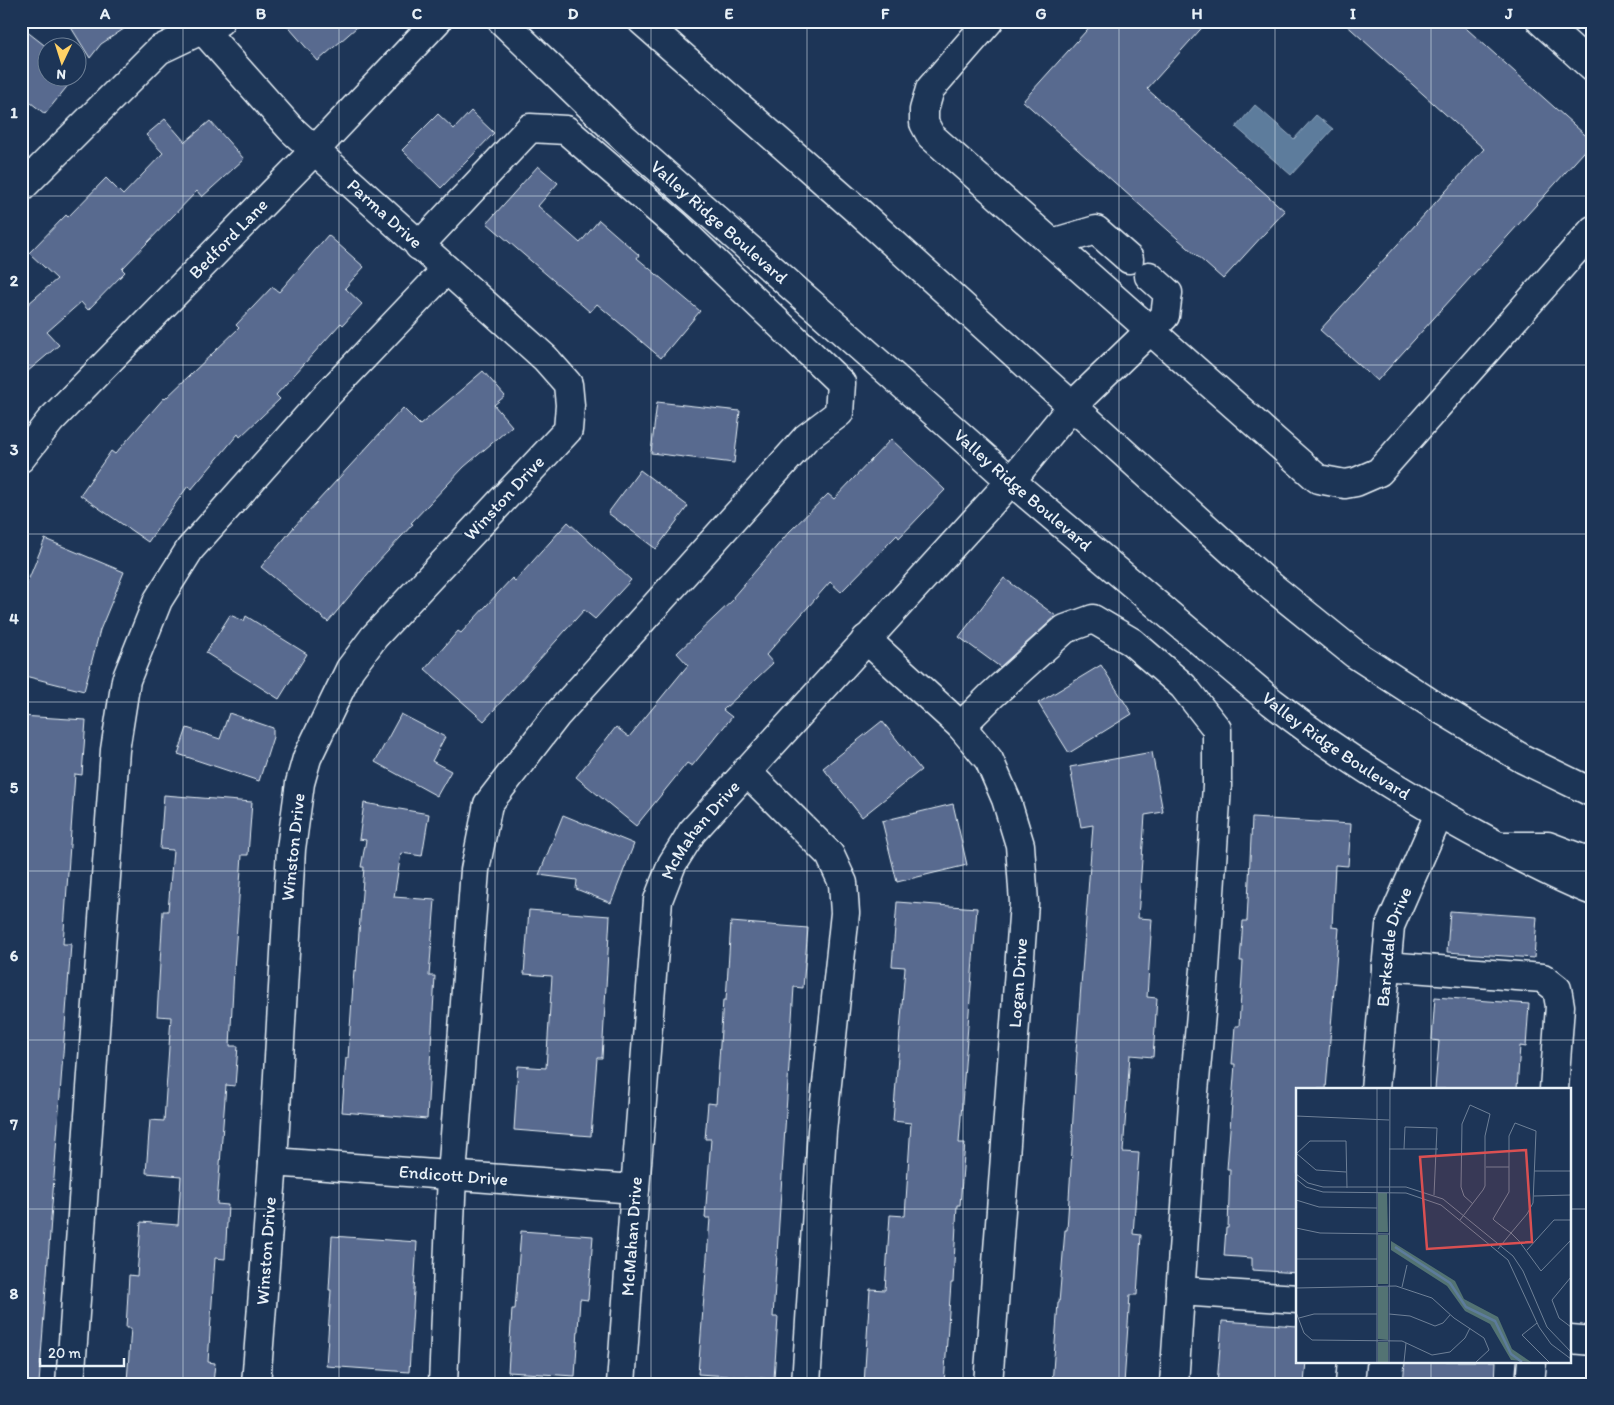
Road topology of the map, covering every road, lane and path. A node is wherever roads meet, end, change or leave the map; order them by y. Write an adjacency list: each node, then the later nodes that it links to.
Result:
1 (437, 21): 8 (street, Bedford Lane)
2 (502, 21): 18 (street, Valley Ridge Boulevard)
3 (642, 21): 15 (street)
4 (989, 21): 11 (street)
5 (1541, 21): 7 (street)
6 (206, 24): 8 (street, Parma Drive); 9 (street)
7 (1593, 68)
8 (314, 150): 12 (street, Parma Drive); 17 (street, Bedford Lane)
9 (21, 188)
10 (1593, 230): 14 (street)
11 (1052, 243): 14 (street); 14 (street, McMahan Drive)
12 (419, 246): 13 (street, Parma Drive); 31 (street)
13 (446, 270): 16 (street, Parma Drive); 39 (street)
14 (1151, 330): 15 (street, McMahan Drive)
15 (1073, 405): 18 (street, McMahan Drive); 22 (street)
16 (570, 406): 30 (street, Winston Drive)
17 (21, 458)
18 (1011, 481): 19 (street, McMahan Drive); 23 (street, Valley Ridge Boulevard)
19 (866, 639): 20 (street, Logan Drive); 21 (street, McMahan Drive)
20 (961, 726): 33 (street); 44 (street, Logan Drive)
21 (746, 771): 32 (street, McMahan Drive); 43 (street)
22 (1593, 793)
23 (1439, 814): 24 (street, Valley Ridge Boulevard); 27 (street, Barksdale Drive)
24 (1499, 846): 25 (street); 26 (street, Valley Ridge Boulevard)
25 (1593, 863)
26 (1593, 891)
27 (1386, 966): 28 (street, Barksdale Drive); 29 (street)
28 (1375, 1088)
29 (1554, 1088)
30 (273, 1162): 31 (street, Endicott Drive); 40 (street, Winston Drive)
31 (452, 1175): 32 (street, Endicott Drive); 41 (street)
32 (635, 1189): 42 (street, McMahan Drive)
33 (1180, 1291): 34 (street); 45 (street)
34 (1296, 1299)
35 (1572, 1340): 36 (street)
36 (1593, 1341)
37 (1352, 1362): 46 (street)
38 (1532, 1362): 47 (street)
39 (70, 1384)
40 (256, 1384)
41 (443, 1384)
42 (621, 1384)
43 (806, 1384)
44 (988, 1384)
45 (1174, 1384)
46 (1350, 1384)
47 (1530, 1384)

